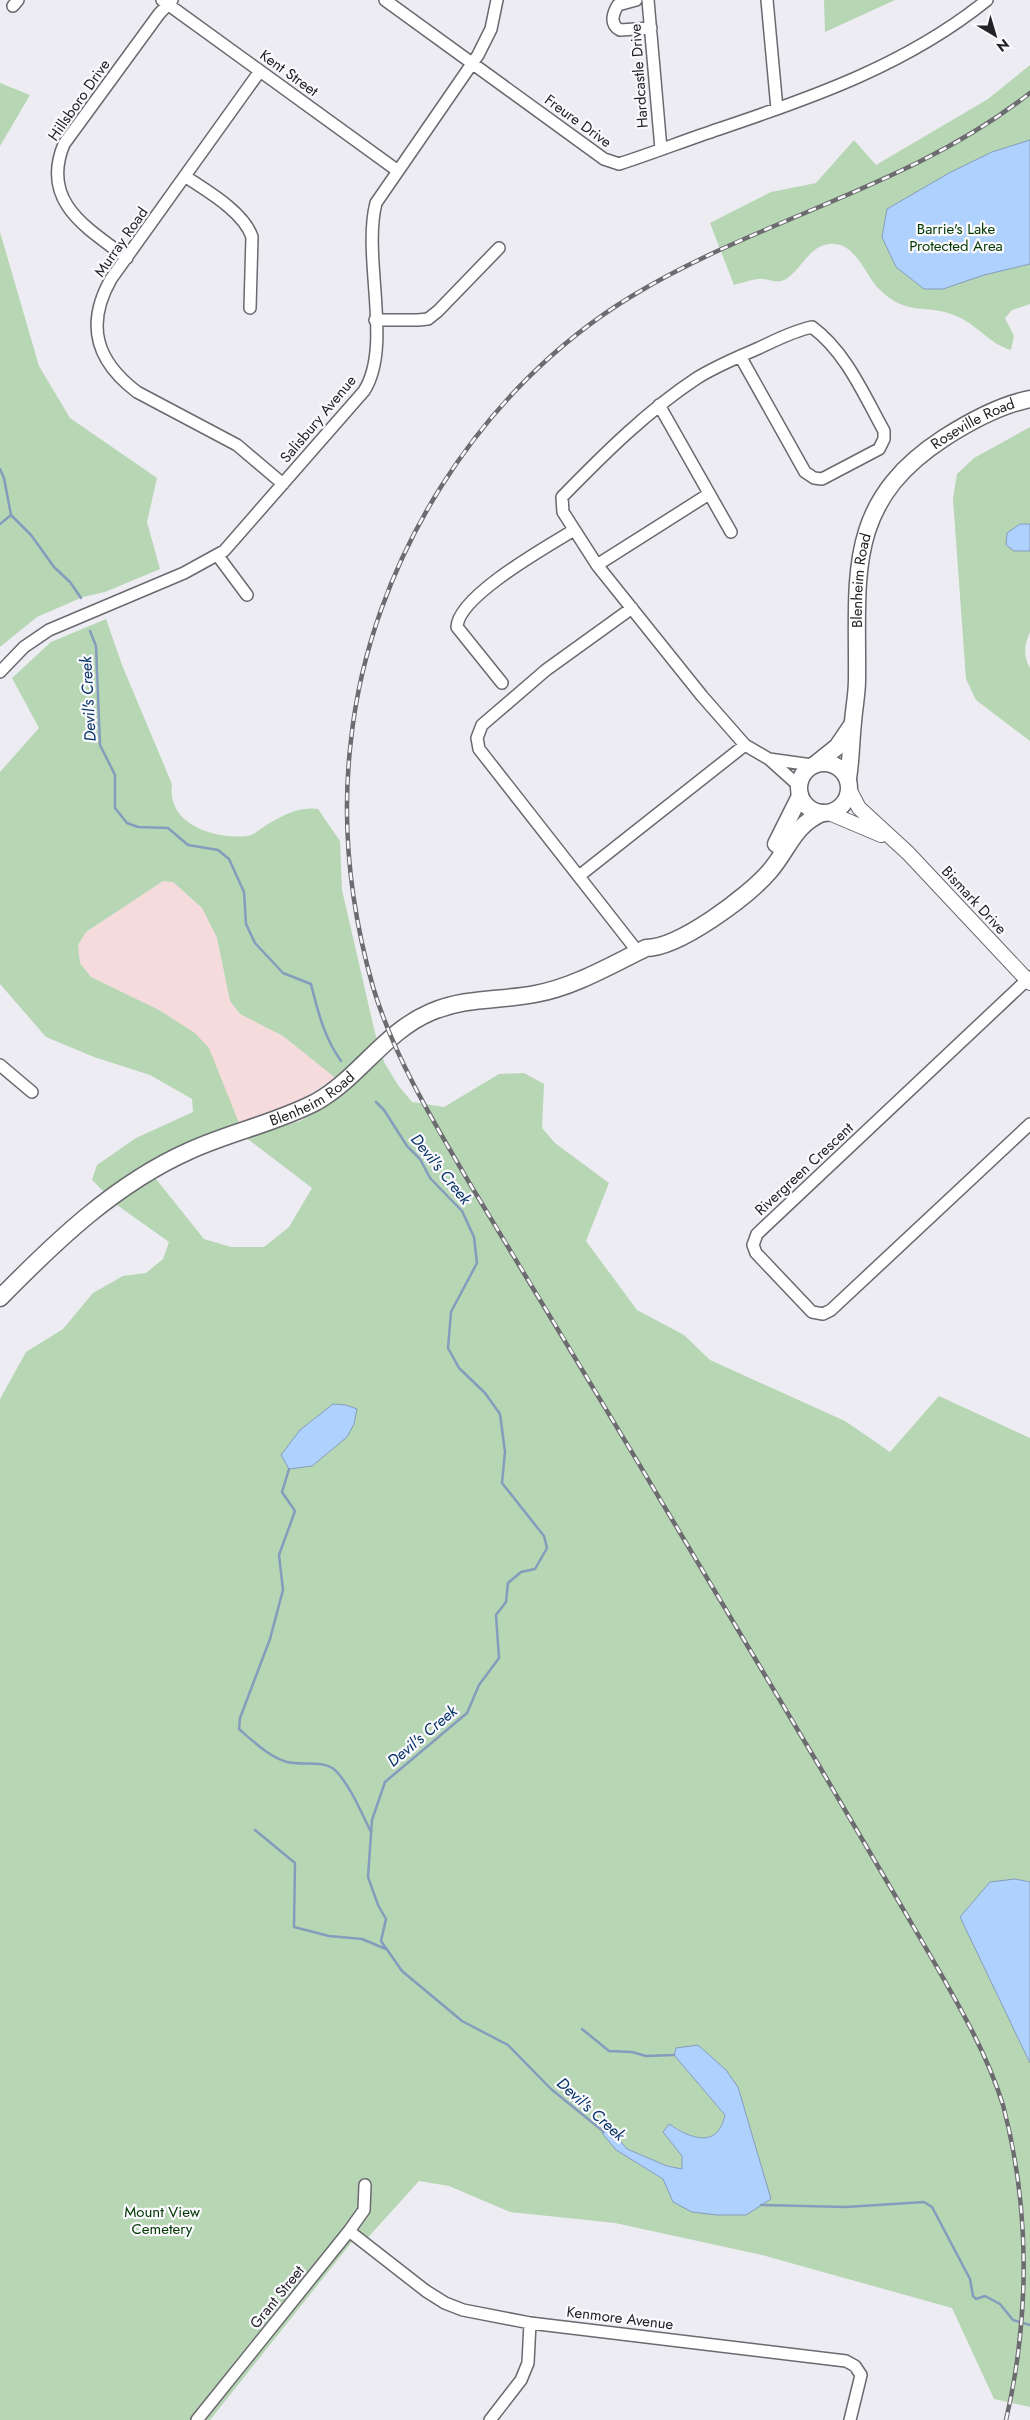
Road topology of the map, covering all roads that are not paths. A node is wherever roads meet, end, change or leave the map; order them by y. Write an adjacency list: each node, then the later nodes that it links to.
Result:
1 (385, 0): 9 (street, Freure Drive)
2 (497, 0): 9 (street, Salisbury Avenue)
3 (636, 0): 8 (street)
4 (648, 0): 8 (street, Hardcastle Drive)
5 (768, 0): 11 (street)
6 (987, 0): 11 (street, Freure Drive)
7 (167, 1): 10 (street, Kent Street); 16 (street, Hillsboro Drive)
8 (651, 28): 12 (street, Hardcastle Drive)
9 (473, 63): 12 (street, Freure Drive); 13 (street, Salisbury Avenue)
10 (260, 72): 13 (street, Kent Street); 14 (street, Murray Road)
11 (777, 109): 12 (street, Freure Drive)
12 (661, 149)
13 (398, 171): 18 (street, Salisbury Avenue)
14 (186, 177): 16 (street, Murray Road); 17 (street)
15 (499, 248): 18 (street)
16 (126, 258): 23 (street, Murray Road)
17 (250, 308)
18 (375, 320): 23 (street, Salisbury Avenue)
19 (740, 356): 19 (street); 21 (street)
20 (1030, 399): 22 (main road, Roseville Road)
21 (660, 406): 24 (street); 25 (street)
22 (919, 454): 33 (main road, Blenheim Road)
23 (283, 484): 27 (street, Salisbury Avenue)
24 (709, 494): 26 (street); 28 (street)
25 (574, 530): 28 (street); 32 (street)
26 (731, 532)
27 (218, 556): 29 (street); 31 (street, Salisbury Avenue)
28 (597, 565): 30 (street)
29 (247, 595)
30 (632, 608): 34 (street); 41 (street)
31 (0, 672)
32 (502, 683)
33 (852, 725): 36 (main road, Blenheim Road); 37 (main road, Blenheim Road)
34 (745, 745): 35 (street); 41 (street)
35 (769, 759): 36 (street); 38 (street)
36 (814, 764): 37 (main road); 38 (main road)
37 (848, 783): 39 (main road); 40 (street, Bismark Drive)
38 (800, 791): 39 (main road); 42 (main road, Blenheim Road)
39 (826, 813): 40 (street, Bismark Drive); 42 (main road, Blenheim Road)
40 (893, 840): 43 (street, Bismark Drive)
41 (579, 876): 42 (street)
42 (642, 950): 47 (main road, Blenheim Road)
43 (1029, 980): 46 (street, Rivergreen Crescent)
44 (0, 1066): 45 (street)
45 (32, 1092)
46 (1030, 1124)
47 (0, 1298)
48 (365, 2185): 49 (street, Grant Street)
49 (349, 2231): 50 (street, Kenmore Avenue); 52 (street, Grant Street)
50 (530, 2322): 51 (street); 53 (street, Kenmore Avenue)
51 (495, 2418)
52 (197, 2420)
53 (850, 2420)

